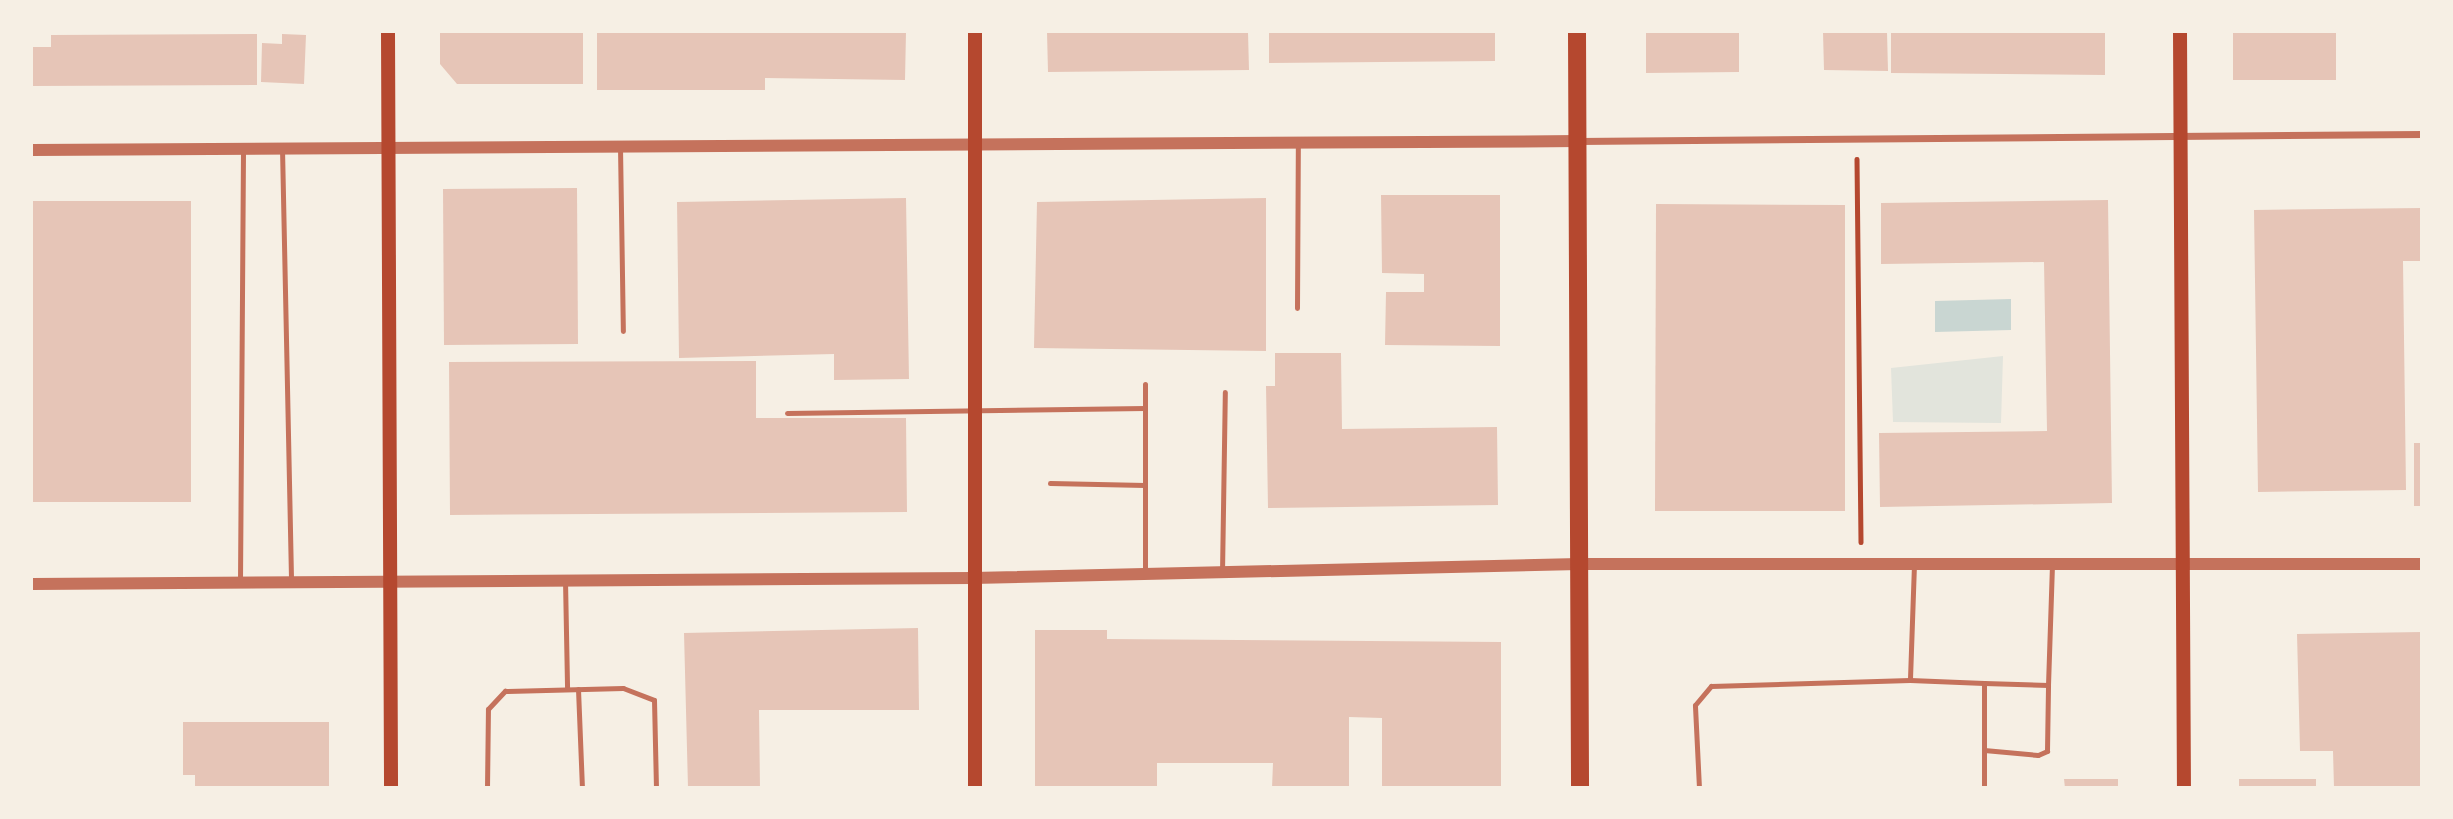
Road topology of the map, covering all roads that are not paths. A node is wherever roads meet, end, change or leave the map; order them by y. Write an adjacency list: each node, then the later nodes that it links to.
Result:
1 (388, 32): 12 (main road)
2 (975, 32): 9 (main road)
3 (1577, 32): 7 (main road)
4 (2180, 32): 6 (main road)
5 (2421, 134): 6 (street)
6 (2180, 137): 7 (street); 27 (main road)
7 (1578, 141): 8 (street); 24 (main road)
8 (1298, 143): 9 (street); 15 (lane)
9 (976, 145): 10 (street); 20 (main road)
10 (620, 147): 12 (street); 16 (lane)
11 (282, 148): 12 (street); 13 (street); 35 (lane)
12 (391, 148): 33 (main road)
13 (243, 149): 14 (street); 34 (lane)
14 (32, 150)
15 (1297, 308)
16 (623, 331)
17 (1145, 384): 19 (lane)
18 (1225, 392): 29 (lane)
19 (1145, 408): 20 (lane); 23 (lane)
20 (974, 410): 21 (lane); 31 (main road)
21 (787, 413)
22 (1051, 482): 23 (lane)
23 (1145, 485): 30 (lane)
24 (1579, 564): 25 (street); 29 (street); 48 (main road)
25 (1914, 564): 26 (street); 37 (lane)
26 (2052, 564): 27 (street); 39 (lane)
27 (2183, 564): 28 (street); 51 (main road)
28 (2421, 564)
29 (1222, 573): 30 (street)
30 (1145, 574): 31 (street)
31 (973, 578): 32 (street); 47 (main road)
32 (565, 580): 33 (street); 40 (lane)
33 (391, 581): 35 (street); 43 (main road)
34 (240, 582): 35 (street); 36 (street)
35 (291, 582)
36 (32, 584)
37 (1910, 680): 38 (lane); 49 (lane)
38 (1984, 683): 39 (lane); 42 (lane)
39 (2048, 685): 42 (lane)
40 (566, 689): 41 (lane); 44 (lane)
41 (578, 689): 45 (lane); 46 (lane)
42 (1984, 750): 50 (lane)
43 (391, 788)
44 (487, 788)
45 (583, 788)
46 (656, 788)
47 (975, 788)
48 (1580, 788)
49 (1699, 788)
50 (1984, 788)
51 (2185, 788)

